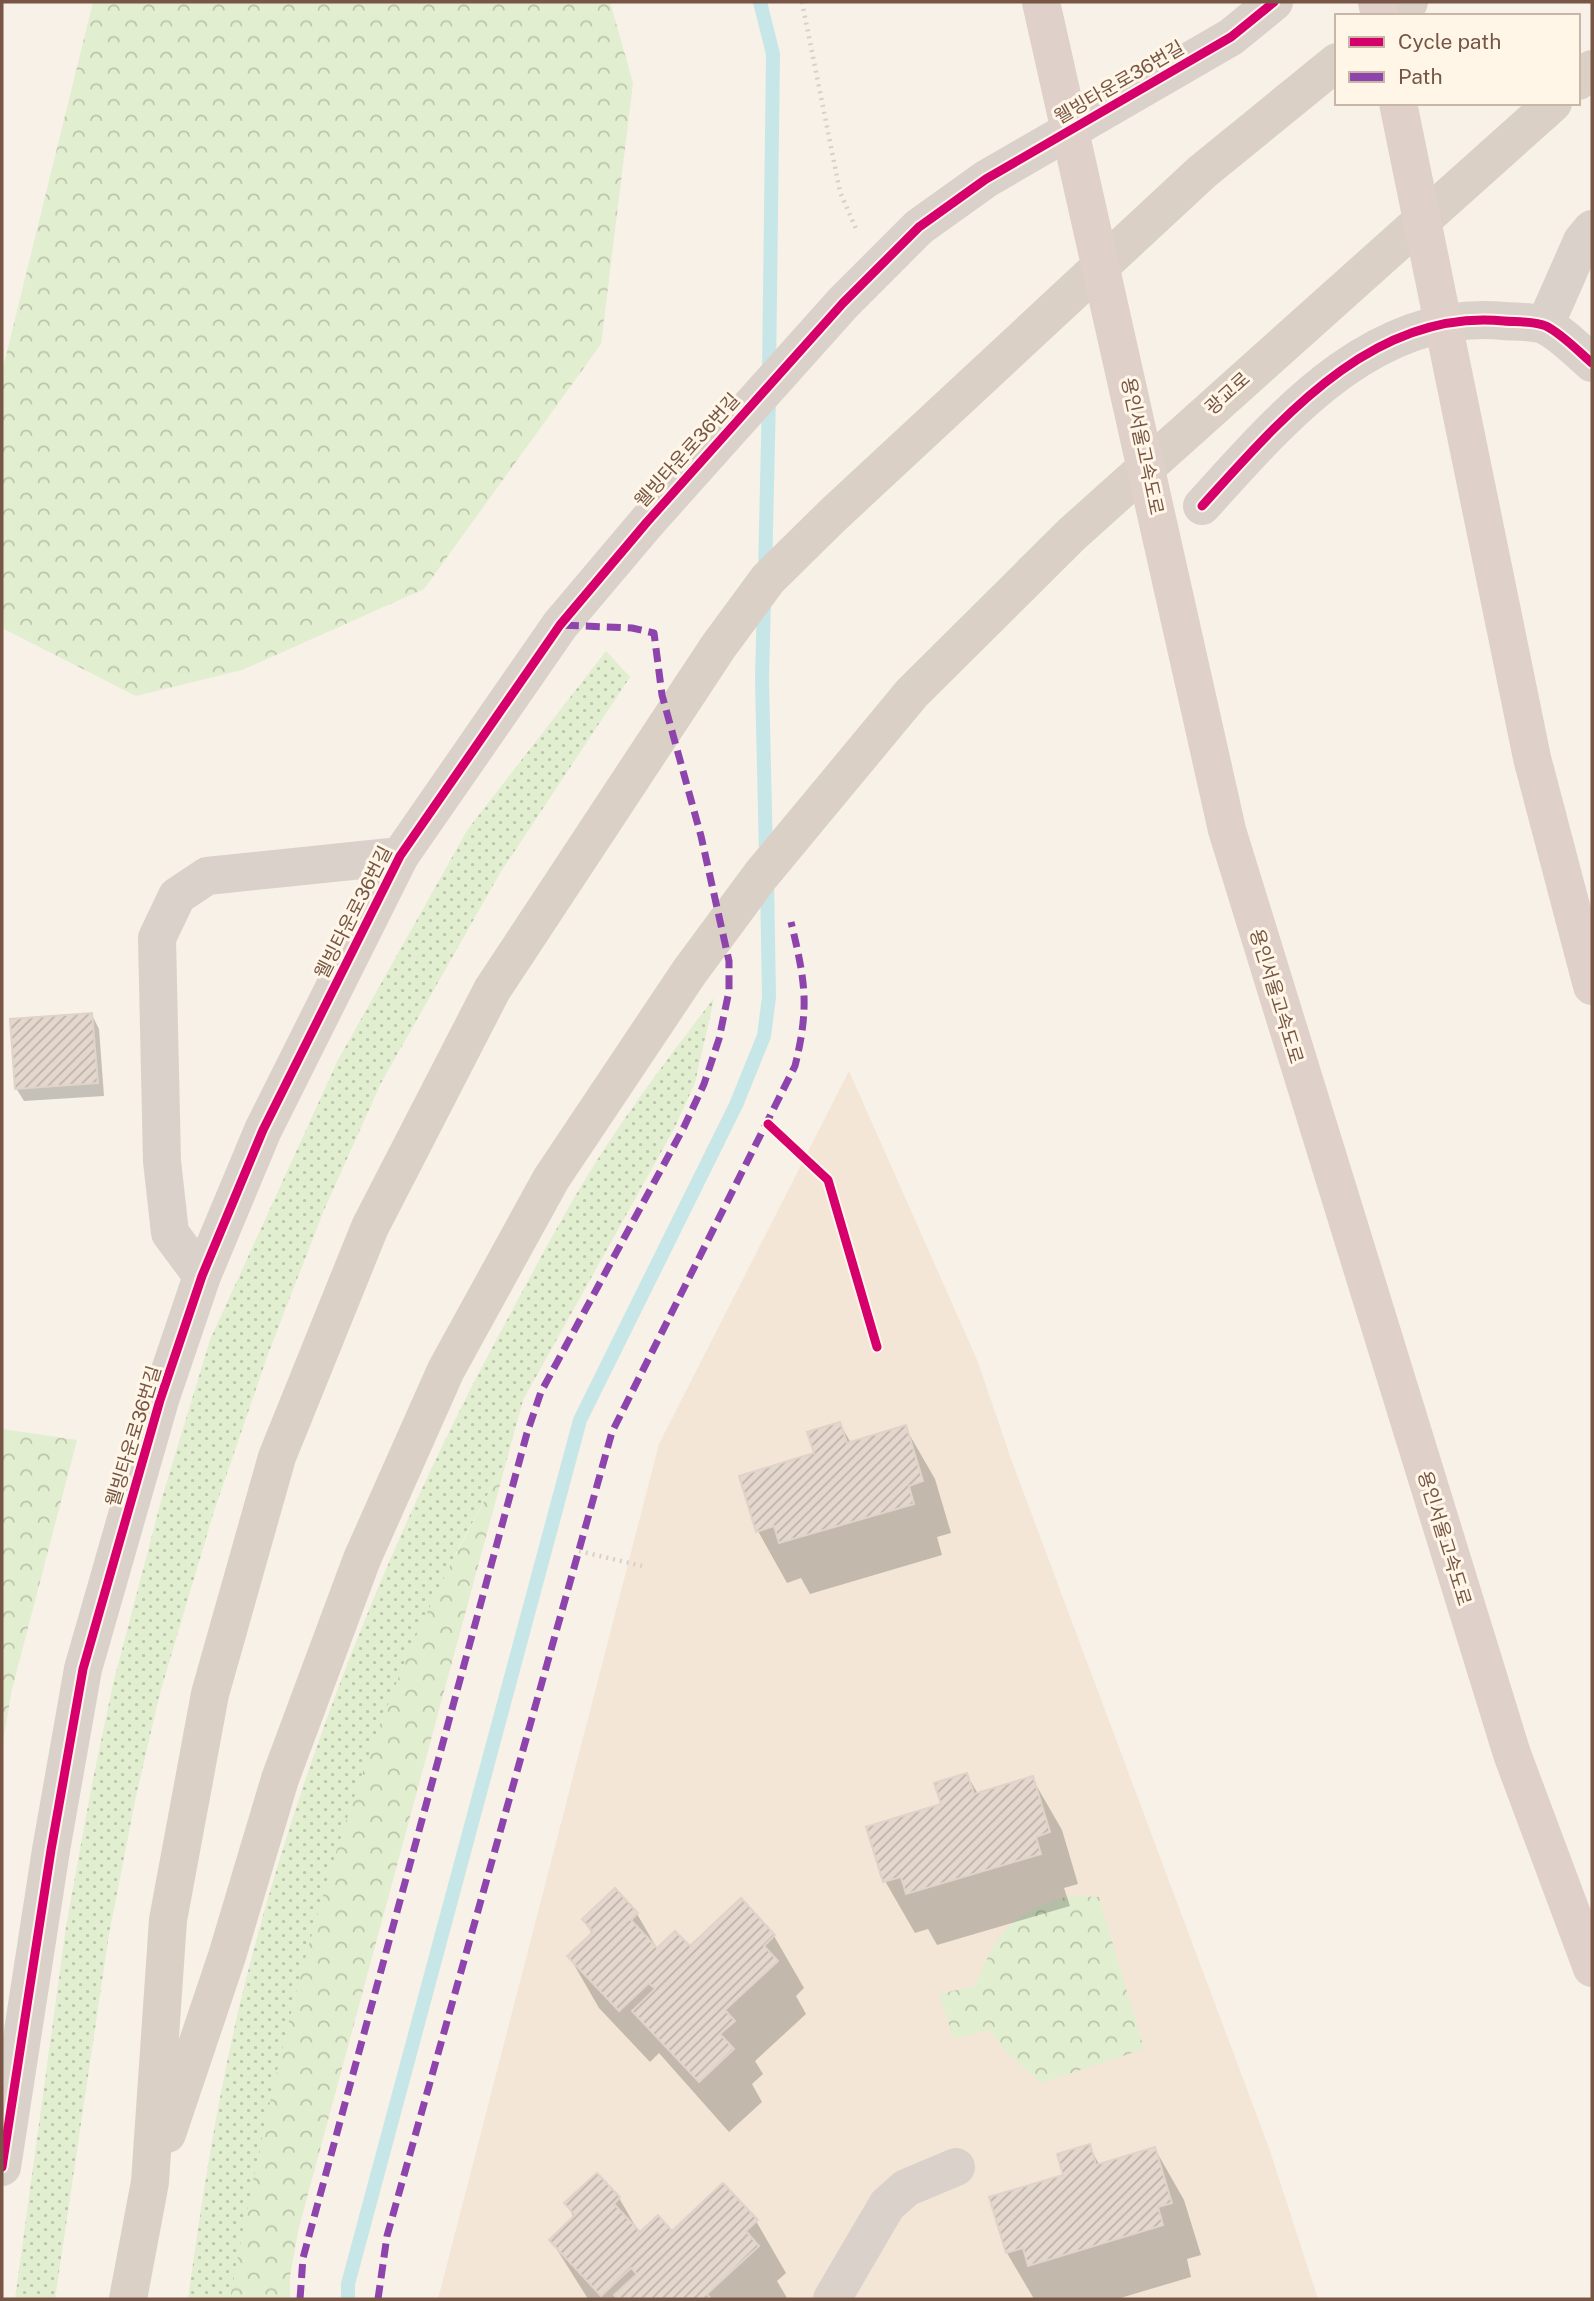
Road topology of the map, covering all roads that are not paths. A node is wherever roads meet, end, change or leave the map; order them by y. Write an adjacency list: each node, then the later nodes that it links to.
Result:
1 (1041, 2): 15 (highway, 용인서울고속도로)
2 (1274, 2): 12 (street, 웰빙타운로36번길)
3 (1409, 2): 4 (main road)
4 (1394, 14)
5 (1335, 63): 18 (main road)
6 (1398, 105): 13 (highway)
7 (1551, 105): 18 (main road, 광교로)
8 (1592, 229): 9 (street)
9 (1545, 325): 10 (street); 11 (street)
10 (1592, 363)
11 (1202, 506)
12 (400, 856): 14 (street, 웰빙타운로36번길); 14 (street, 웰빙타운로36번길)
13 (1592, 986)
14 (202, 1276): 16 (street, 웰빙타운로36번길)
15 (1592, 1968)
16 (2, 2167)
17 (956, 2167): 20 (street)
18 (150, 2182): 19 (main road)
19 (128, 2299)
20 (832, 2299)

